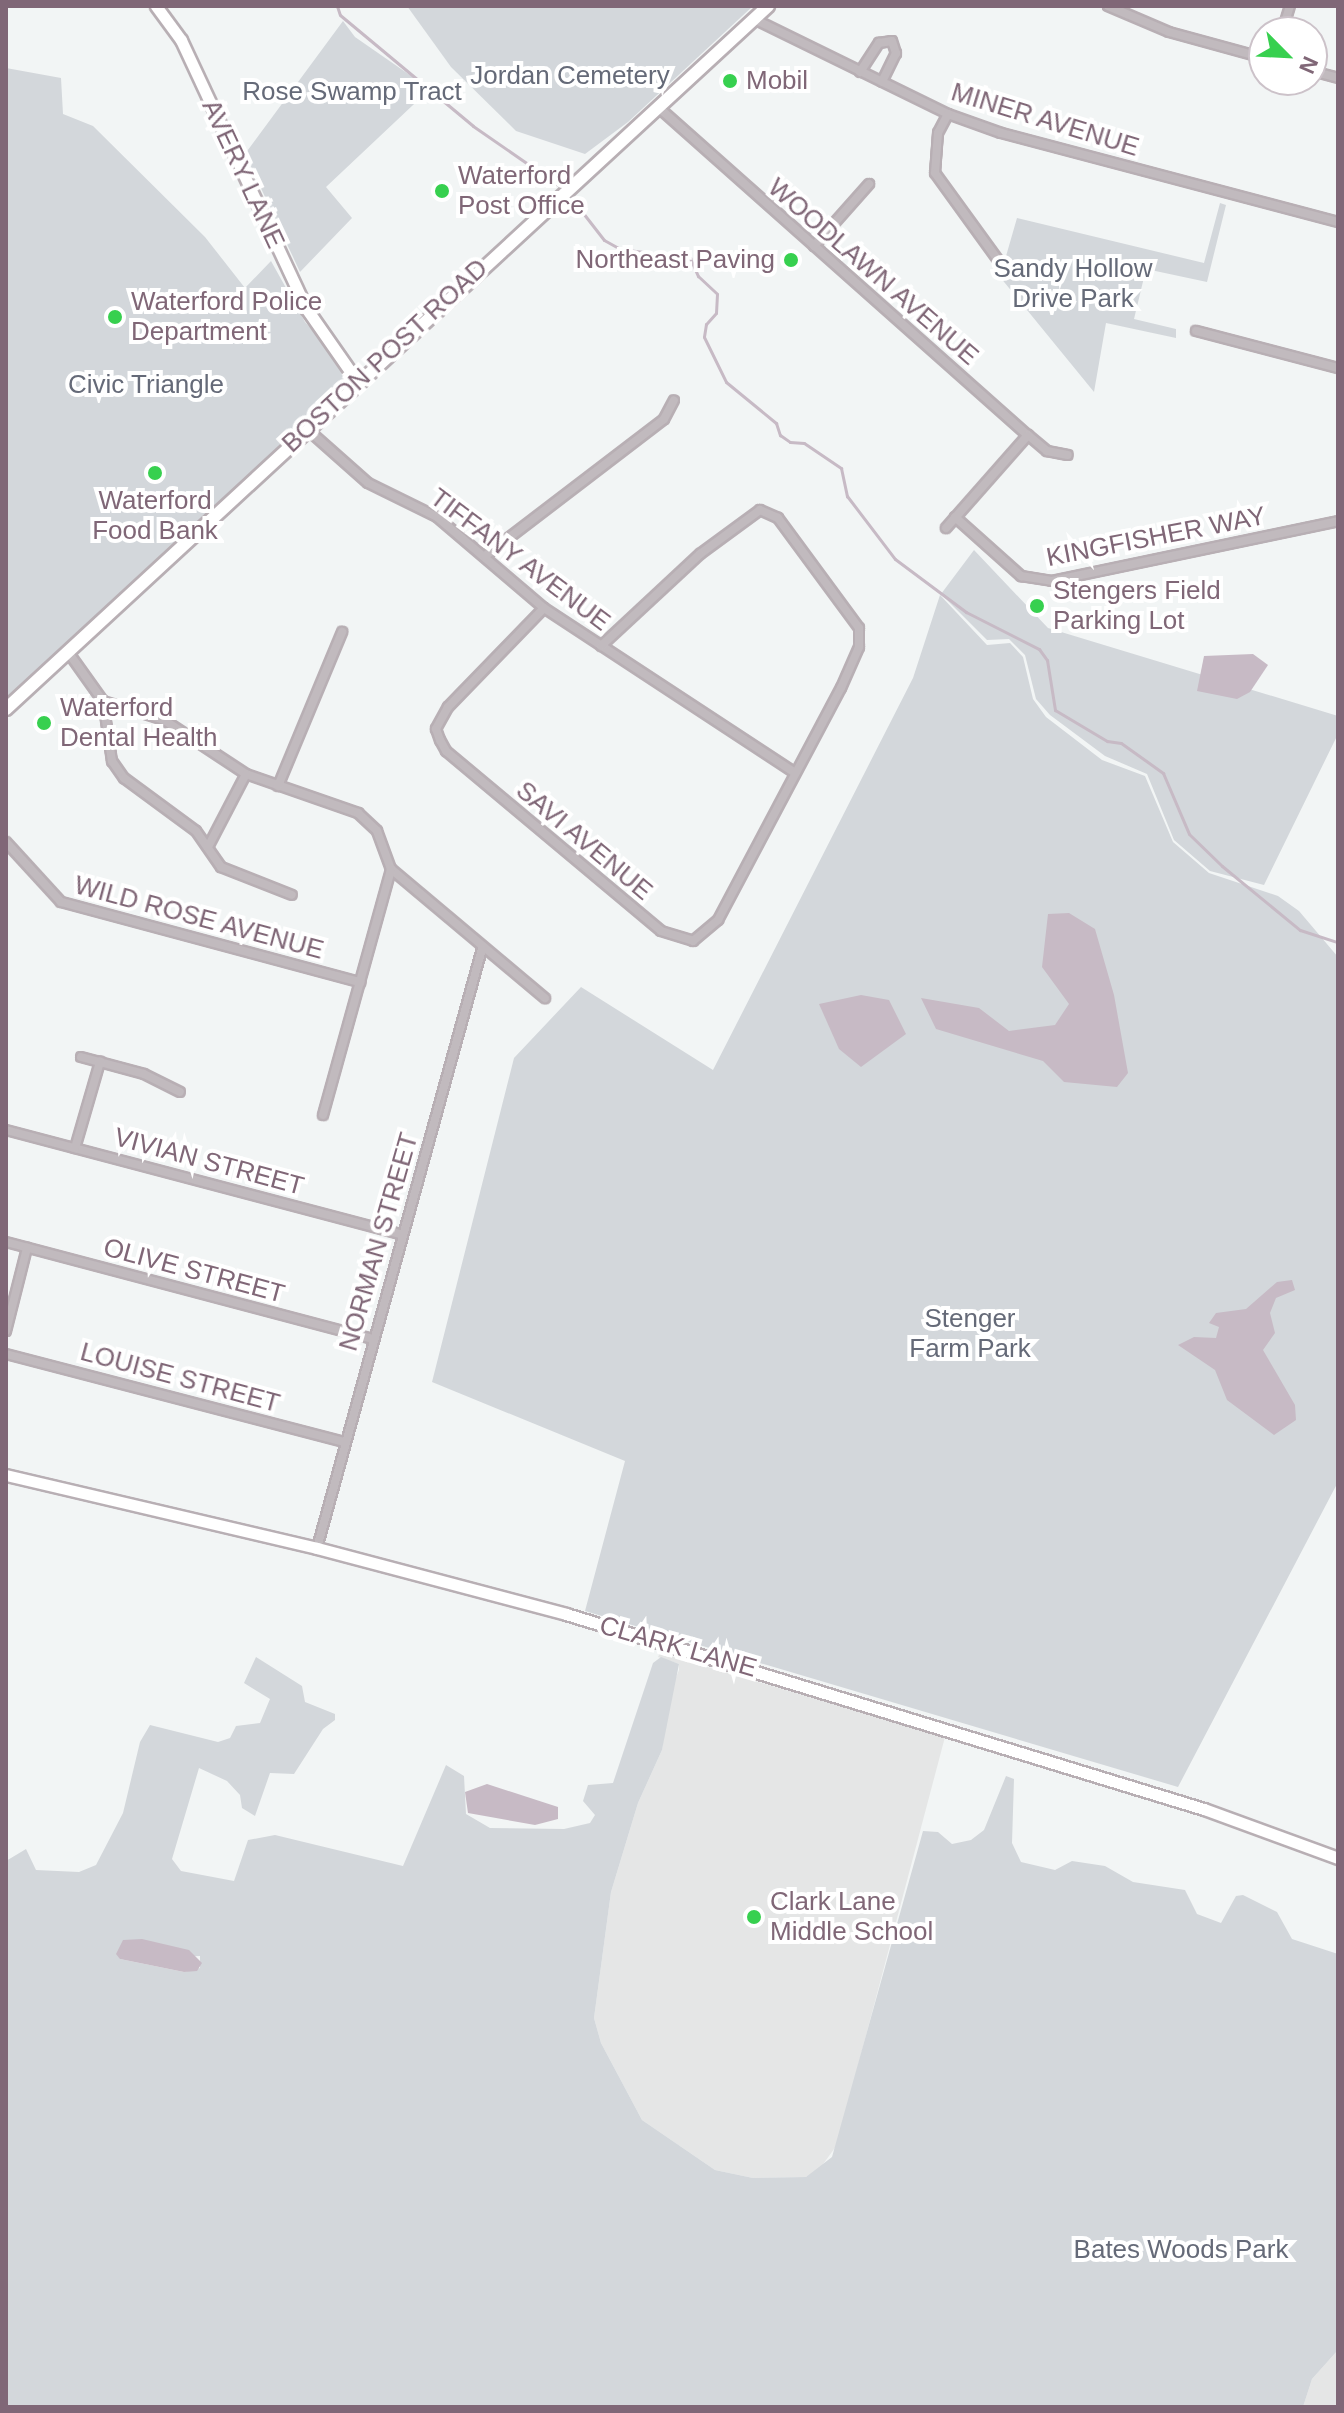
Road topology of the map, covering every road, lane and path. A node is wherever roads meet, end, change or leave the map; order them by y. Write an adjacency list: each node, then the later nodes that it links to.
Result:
1 (156, 6): 16 (main road, AVERY LANE)
2 (768, 6): 4 (main road, BOSTON POST ROAD)
3 (1108, 6): 5 (street)
4 (754, 19): 6 (street, MINER AVENUE); 8 (main road, BOSTON POST ROAD)
5 (1248, 54)
6 (860, 72): 7 (street, MINER AVENUE); 7 (street)
7 (882, 82): 9 (street, MINER AVENUE)
8 (658, 107): 12 (street, WOODLAWN AVENUE); 16 (main road, BOSTON POST ROAD)
9 (948, 114): 11 (street, MINER AVENUE); 13 (street)
10 (869, 184): 12 (street)
11 (1338, 222)
12 (814, 246): 19 (street, WOODLAWN AVENUE)
13 (1023, 273)
14 (1196, 331): 15 (street)
15 (1338, 368)
16 (357, 381): 18 (main road, BOSTON POST ROAD)
17 (674, 400): 24 (street)
18 (307, 429): 24 (street, TIFFANY AVENUE); 28 (main road, BOSTON POST ROAD)
19 (1028, 435): 20 (street, WOODLAWN AVENUE); 21 (street)
20 (1068, 455)
21 (955, 517): 22 (street, KINGFISHER WAY); 23 (street)
22 (1338, 521)
23 (946, 528)
24 (485, 556): 25 (street, TIFFANY AVENUE)
25 (544, 608): 27 (street, TIFFANY AVENUE); 31 (street, SAVI AVENUE)
26 (342, 632): 33 (street)
27 (601, 646): 31 (street, TIFFANY AVENUE); 31 (street)
28 (68, 652): 29 (street); 30 (main road, BOSTON POST ROAD)
29 (103, 701): 32 (street); 35 (street)
30 (6, 709)
31 (794, 772)
32 (246, 774): 33 (street); 35 (street)
33 (278, 786): 36 (street)
34 (6, 842): 39 (street, WILD ROSE AVENUE)
35 (208, 847): 37 (street)
36 (391, 869): 38 (street); 39 (street)
37 (292, 895)
38 (482, 949): 40 (street); 47 (street, NORMAN STREET)
39 (360, 982): 44 (street)
40 (545, 998)
41 (81, 1057): 42 (street)
42 (100, 1062): 43 (street); 46 (street)
43 (180, 1092)
44 (323, 1115)
45 (6, 1130): 46 (street, VIVIAN STREET)
46 (75, 1148): 47 (street, VIVIAN STREET)
47 (401, 1234): 51 (street, NORMAN STREET)
48 (6, 1242): 49 (street, OLIVE STREET)
49 (27, 1248): 50 (street); 51 (street, OLIVE STREET)
50 (6, 1331)
51 (372, 1339): 53 (street, NORMAN STREET)
52 (6, 1354): 53 (street, LOUISE STREET)
53 (343, 1442): 55 (street, NORMAN STREET)
54 (6, 1475): 55 (main road, CLARK LANE)
55 (317, 1548): 56 (main road, CLARK LANE)
56 (1338, 1858)

